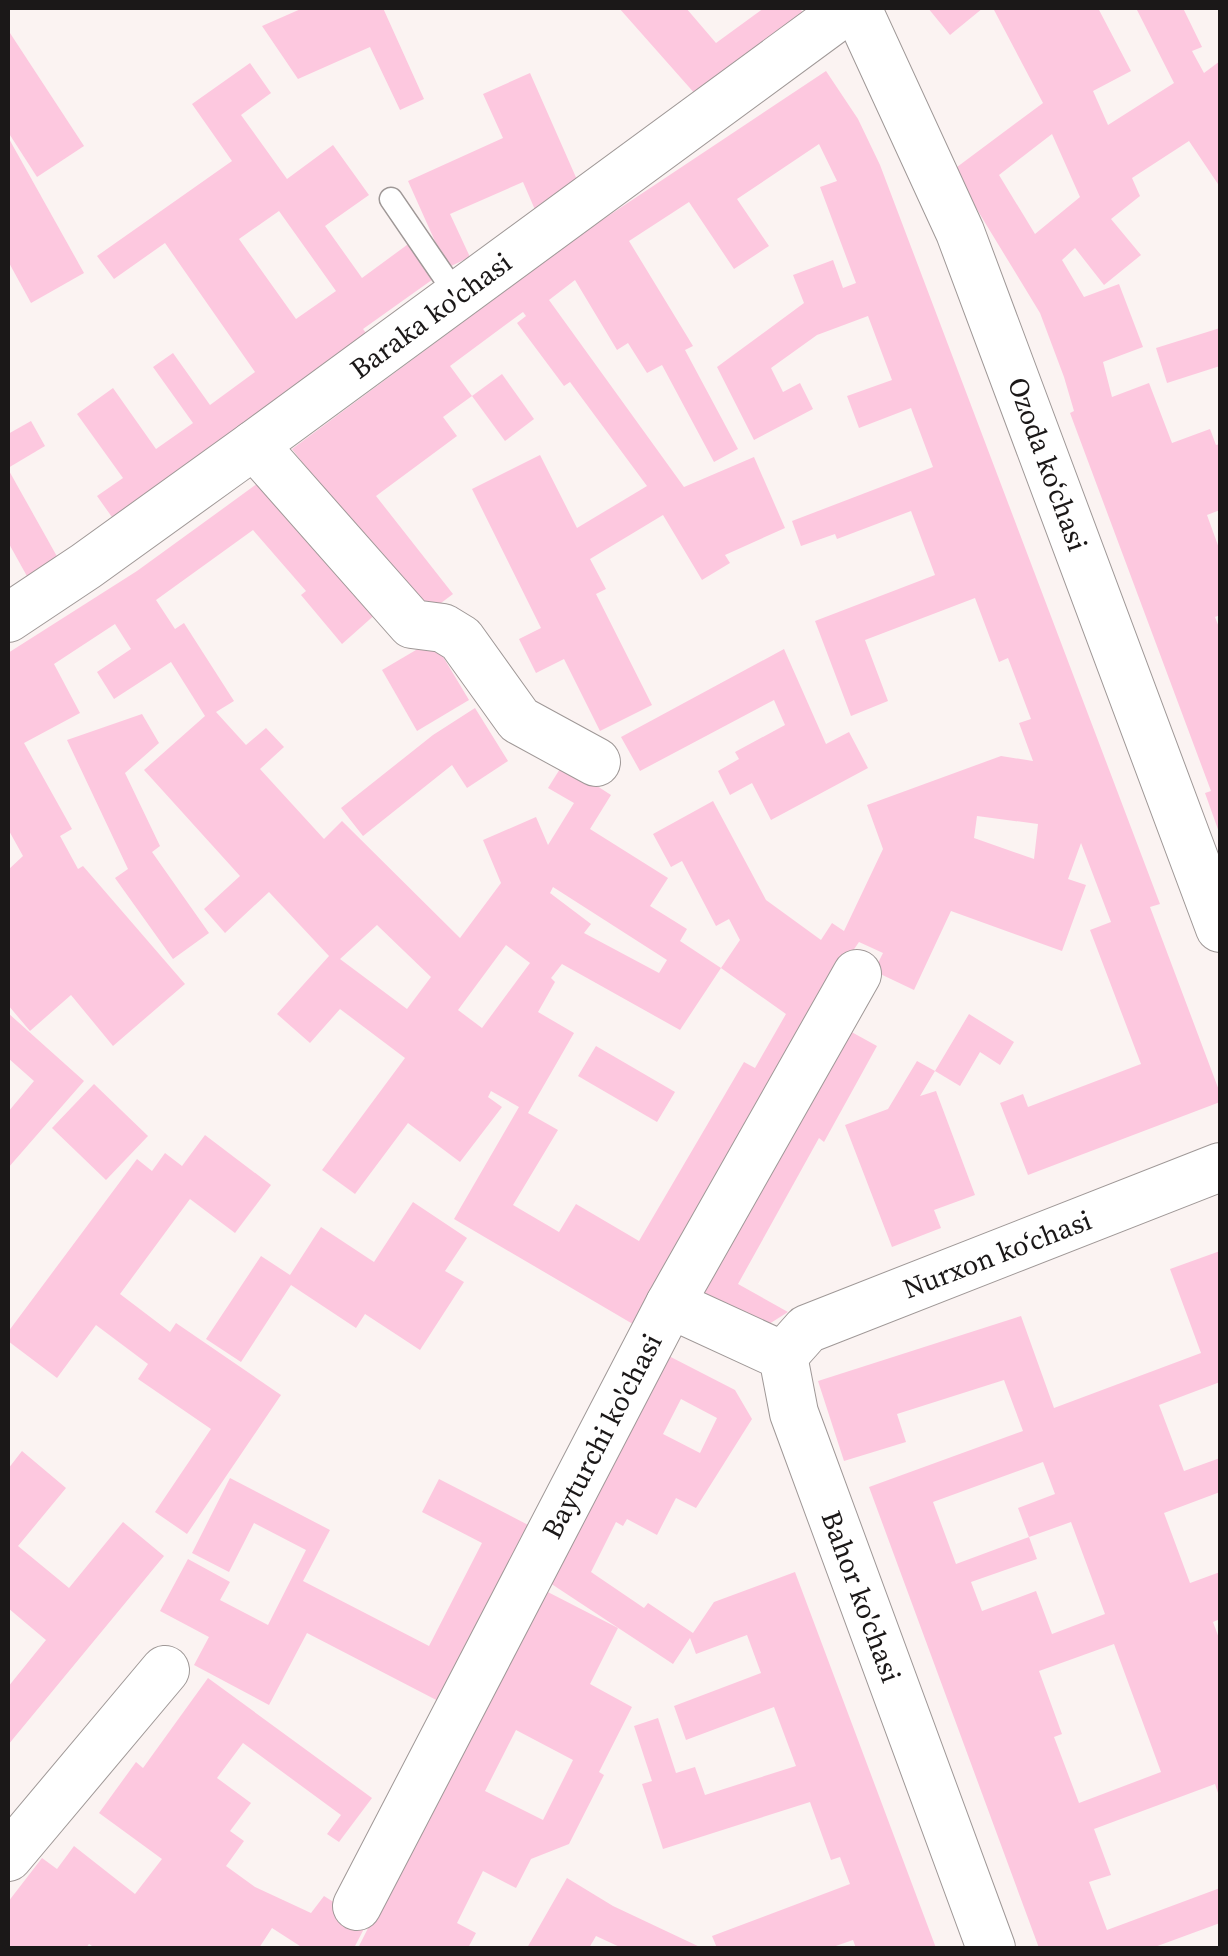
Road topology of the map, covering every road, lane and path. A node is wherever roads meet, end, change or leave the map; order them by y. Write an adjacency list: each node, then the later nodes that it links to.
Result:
1 (849, 8): 4 (street, Baraka ko'chasi)
2 (858, 8): 8 (street, Ozoda koʻchasi)
3 (391, 199): 4 (lane)
4 (458, 296): 5 (street, Baraka ko'chasi)
5 (254, 445): 6 (street, Baraka ko'chasi); 7 (street)
6 (8, 618)
7 (596, 762)
8 (1220, 928)
9 (857, 974): 11 (street, Bayturchi ko'chasi)
10 (1220, 1168): 12 (street, Nurxon koʻchasi)
11 (670, 1304): 12 (street); 15 (street, Bayturchi ko'chasi)
12 (783, 1356): 16 (street, Bahor ko'chasi)
13 (165, 1670): 14 (street)
14 (8, 1857)
15 (357, 1906)
16 (991, 1948)

